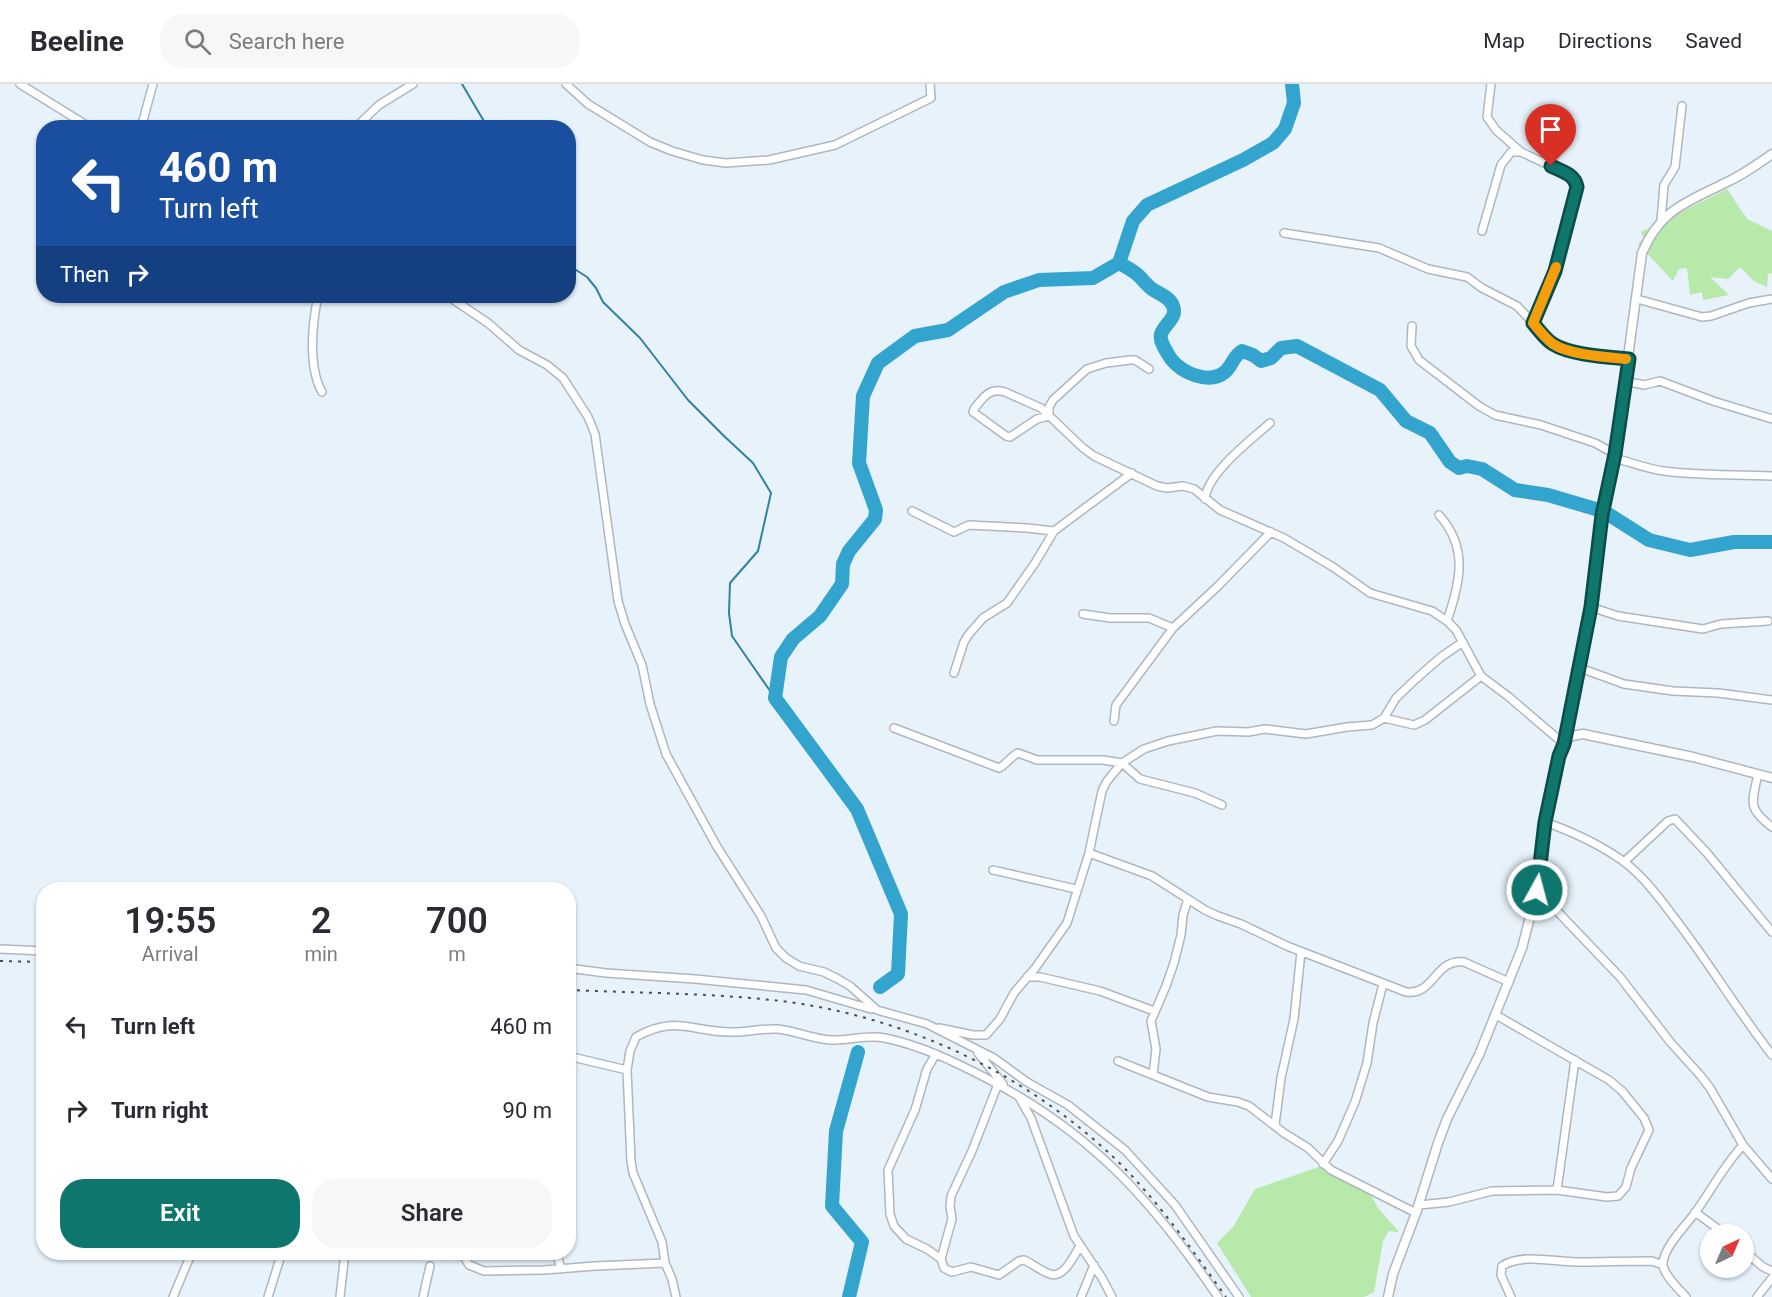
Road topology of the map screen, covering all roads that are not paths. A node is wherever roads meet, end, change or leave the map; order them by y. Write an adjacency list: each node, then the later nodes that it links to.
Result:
1 (20, 84): 8 (street)
2 (153, 84): 9 (street)
3 (413, 84): 10 (street)
4 (566, 84): 5 (street)
5 (930, 84)
6 (1491, 84): 12 (street)
7 (1682, 106): 14 (street)
8 (78, 120)
9 (143, 120)
10 (363, 120)
11 (1772, 148): 13 (street)
12 (1521, 152): 15 (street); 21 (street)
13 (1769, 156): 14 (street)
14 (1661, 221): 17 (street)
15 (1482, 231)
16 (1284, 233): 21 (street)
17 (1637, 299): 18 (street); 23 (street)
18 (1772, 299)
19 (317, 303): 26 (street)
20 (458, 303): 72 (street)
21 (1533, 323): 23 (street)
22 (1412, 326): 30 (street)
23 (1629, 359): 25 (street)
24 (1149, 369): 27 (street)
25 (1625, 381): 28 (street); 30 (street)
26 (322, 392)
27 (1049, 416): 27 (street); 31 (street)
28 (1772, 419)
29 (1270, 423): 33 (street)
30 (1614, 456): 32 (street); 38 (street)
31 (1132, 473): 33 (street); 36 (street)
32 (1772, 476)
33 (1205, 499): 37 (street)
34 (912, 511): 36 (street)
35 (1439, 515): 40 (street)
36 (1054, 531): 45 (street)
37 (1271, 531): 40 (street); 42 (street)
38 (1591, 607): 41 (street); 44 (street)
39 (1083, 614): 42 (street)
40 (1447, 621): 43 (street)
41 (1768, 621)
42 (1173, 628): 49 (street)
43 (1464, 642): 46 (street); 48 (street)
44 (1580, 668): 47 (street); 51 (street)
45 (954, 673)
46 (1480, 676): 48 (street); 51 (street)
47 (1772, 700)
48 (1384, 718): 52 (street)
49 (1114, 720)
50 (894, 728): 52 (street)
51 (1564, 744): 53 (street); 56 (street)
52 (1122, 763): 55 (street); 58 (street)
53 (1758, 774): 54 (street); 57 (street)
54 (1772, 777)
55 (1222, 806)
56 (1545, 822): 59 (street); 62 (street)
57 (1772, 827)
58 (1089, 853): 61 (street); 63 (street)
59 (1624, 862): 64 (street); 78 (street)
60 (993, 870): 61 (street)
61 (1076, 889): 69 (street)
62 (1537, 890): 70 (street); 88 (street)
63 (1188, 899): 67 (street); 73 (street)
64 (1772, 932)
65 (0, 948): 66 (street)
66 (36, 950)
67 (1301, 952): 71 (street); 87 (street)
68 (576, 969): 72 (street)
69 (1027, 977): 73 (street); 75 (street)
70 (1509, 982): 71 (street); 74 (street)
71 (1383, 984): 89 (street)
72 (877, 1010): 75 (street)
73 (1154, 1011): 83 (street)
74 (1496, 1015): 80 (street); 92 (street)
75 (927, 1024): 76 (street)
76 (974, 1048): 85 (street); 118 (street)
77 (936, 1054): 82 (street); 84 (street); 96 (street)
78 (1772, 1055)
79 (576, 1058): 82 (street)
80 (1575, 1060): 91 (street); 91 (street)
81 (1118, 1061): 83 (street)
82 (627, 1070): 103 (street)
83 (1154, 1075): 87 (street)
84 (998, 1084): 85 (street); 96 (street)
85 (1007, 1088): 86 (street)
86 (1017, 1094): 95 (street); 117 (street)
87 (1275, 1125): 89 (street)
88 (1743, 1145): 90 (street); 93 (street)
89 (1323, 1164): 92 (street)
90 (1772, 1179)
91 (1557, 1190): 92 (street)
92 (1417, 1209): 119 (street)
93 (1695, 1212): 94 (street); 105 (street)
94 (1711, 1224)
95 (1080, 1246): 96 (street); 104 (street)
96 (941, 1259)
97 (1754, 1259): 108 (street)
98 (189, 1260): 110 (street)
99 (280, 1260): 111 (street)
100 (344, 1260): 112 (street)
101 (466, 1260): 107 (street)
102 (558, 1260): 107 (street)
103 (664, 1263): 107 (street); 114 (street)
104 (1094, 1265): 115 (street); 116 (street)
105 (1663, 1265): 120 (street); 121 (street)
106 (430, 1266): 113 (street)
107 (561, 1269)
108 (1772, 1271)
109 (1772, 1278): 122 (street)
110 (173, 1297)
111 (268, 1297)
112 (340, 1297)
113 (423, 1297)
114 (676, 1297)
115 (1082, 1297)
116 (1112, 1297)
117 (1218, 1297)
118 (1239, 1297)
119 (1388, 1297)
120 (1511, 1297)
121 (1686, 1297)
122 (1757, 1297)

